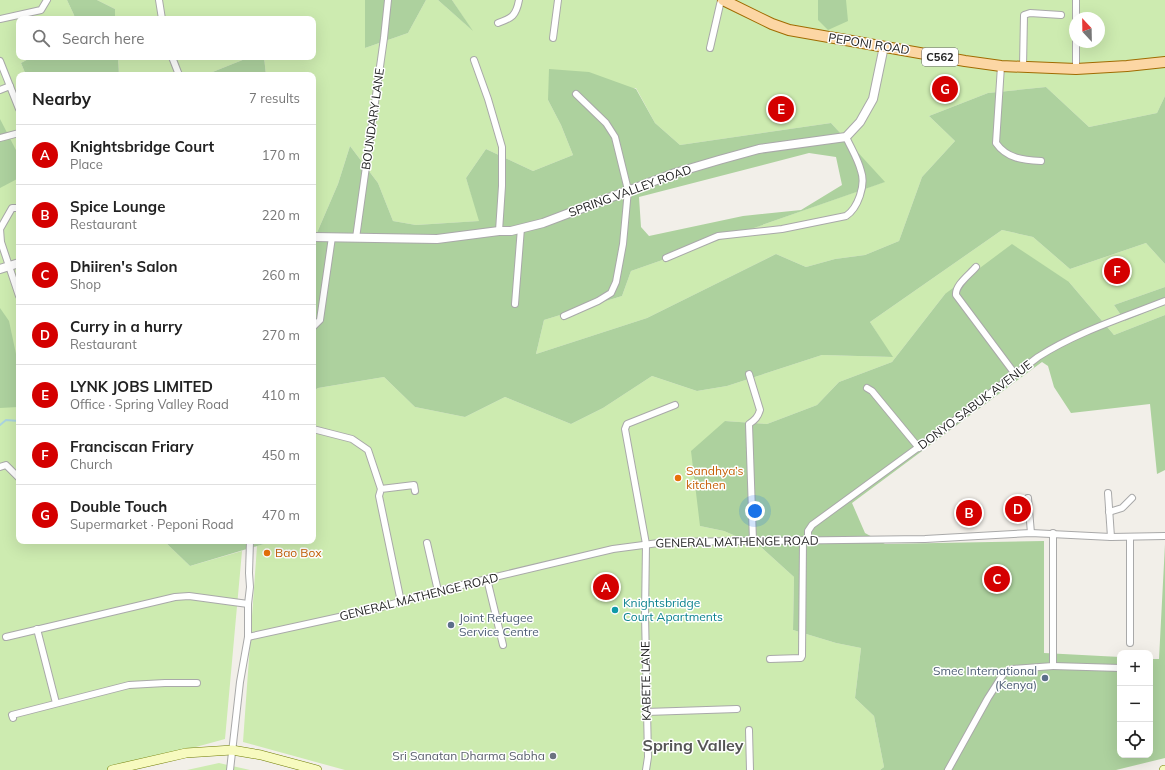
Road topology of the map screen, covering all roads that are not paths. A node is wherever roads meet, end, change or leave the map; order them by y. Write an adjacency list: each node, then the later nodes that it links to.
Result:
1 (47, 0): 11 (street)
2 (159, 0): 10 (street)
3 (388, 0): 39 (street, BOUNDARY LANE)
4 (519, 0): 12 (street)
5 (558, 0): 13 (street)
6 (722, 0): 14 (main road, PEPONI ROAD / C562); 15 (street)
7 (1076, 0): 8 (street)
8 (1076, 12)
9 (1061, 15): 22 (street)
10 (162, 16)
11 (0, 19)
12 (498, 23)
13 (554, 38)
14 (884, 46): 21 (main road, PEPONI ROAD / C562); 30 (street)
15 (710, 48)
16 (1076, 48): 23 (street)
17 (173, 60): 24 (street)
18 (474, 60): 36 (street)
19 (0, 61): 25 (street)
20 (1165, 62): 23 (main road, PEPONI ROAD / C562)
21 (1001, 66): 22 (main road, PEPONI ROAD / C562); 32 (street)
22 (1023, 67): 23 (main road, PEPONI ROAD / C562)
23 (1076, 69)
24 (178, 72)
25 (10, 86): 26 (street); 28 (street)
26 (0, 90)
27 (576, 94): 33 (street)
28 (16, 101)
29 (16, 134): 31 (street)
30 (846, 137): 33 (street, SPRING VALLEY ROAD); 40 (street)
31 (0, 138)
32 (1041, 161)
33 (628, 190): 35 (street, SPRING VALLEY ROAD); 48 (street)
34 (16, 208): 42 (street)
35 (521, 228): 36 (street, SPRING VALLEY ROAD); 47 (street)
36 (499, 231): 39 (street, SPRING VALLEY ROAD)
37 (316, 237): 38 (street, SPRING VALLEY ROAD)
38 (332, 237): 39 (street, SPRING VALLEY ROAD); 49 (street)
39 (356, 238)
40 (666, 258)
41 (16, 264): 42 (street)
42 (9, 266): 44 (street); 45 (street)
43 (976, 267): 51 (street)
44 (0, 269)
45 (16, 287)
46 (1165, 301): 51 (street, DONYO SABUK AVENUE)
47 (515, 304)
48 (564, 316)
49 (316, 324)
50 (749, 374): 70 (street)
51 (1015, 374): 55 (street, DONYO SABUK AVENUE)
52 (867, 388): 55 (street)
53 (675, 404): 73 (street, KABETE LANE)
54 (316, 430): 58 (street)
55 (919, 448): 69 (street, DONYO SABUK AVENUE)
56 (0, 467): 57 (street)
57 (16, 475)
58 (381, 489): 59 (street); 76 (street)
59 (415, 492)
60 (1108, 493): 63 (street)
61 (1028, 498): 64 (street)
62 (1132, 498): 63 (street)
63 (1109, 512): 67 (street)
64 (1030, 533): 65 (street, GENERAL MATHENGE ROAD); 69 (street, GENERAL MATHENGE ROAD)
65 (1053, 533): 67 (street, GENERAL MATHENGE ROAD); 84 (street)
66 (1165, 536): 68 (street, GENERAL MATHENGE ROAD)
67 (1111, 537): 68 (street, GENERAL MATHENGE ROAD)
68 (1130, 537): 81 (street)
69 (805, 540): 70 (street, GENERAL MATHENGE ROAD); 83 (street)
70 (752, 541): 73 (street, GENERAL MATHENGE ROAD)
71 (427, 543): 75 (street)
72 (250, 544): 77 (street)
73 (646, 544): 74 (street, GENERAL MATHENGE ROAD); 89 (street, KABETE LANE)
74 (487, 580): 75 (street, GENERAL MATHENGE ROAD); 82 (street)
75 (438, 592): 76 (street, GENERAL MATHENGE ROAD)
76 (401, 602): 80 (street, GENERAL MATHENGE ROAD)
77 (248, 604): 78 (street); 80 (street)
78 (37, 629): 79 (street); 87 (street)
79 (6, 637)
80 (248, 637): 92 (street)
81 (1130, 644)
82 (503, 645)
83 (770, 659)
84 (1053, 666): 85 (street); 98 (street)
85 (1117, 668)
86 (197, 683): 87 (street)
87 (56, 703): 90 (street)
88 (737, 709): 89 (street)
89 (646, 712): 96 (street, KABETE LANE)
90 (13, 718)
91 (749, 730): 97 (street)
92 (232, 750): 93 (main road); 94 (street); 95 (main road)
93 (112, 770)
94 (230, 770)
95 (317, 770)
96 (646, 770)
97 (750, 770)
98 (948, 770)

